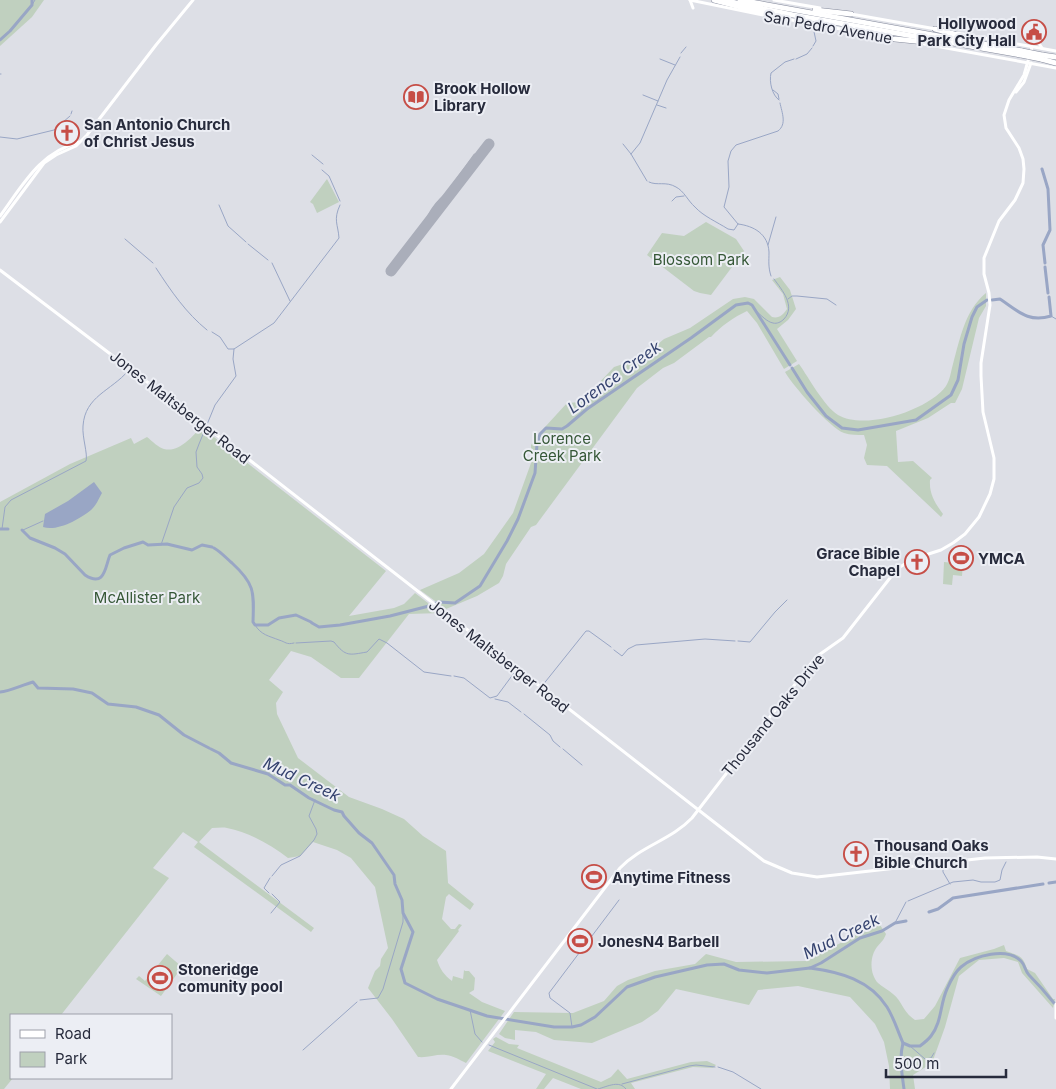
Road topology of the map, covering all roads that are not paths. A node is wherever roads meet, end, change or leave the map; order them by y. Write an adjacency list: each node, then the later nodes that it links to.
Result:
1 (193, 0): 26 (main road)
2 (690, 0): 7 (main road, San Pedro Avenue); 7 (main road)
3 (714, 0): 10 (highway)
4 (722, 0): 16 (highway)
5 (740, 0): 8 (highway)
6 (774, 0): 9 (main road, San Pedro Avenue)
7 (706, 2): 10 (main road, San Pedro Avenue)
8 (758, 4): 9 (highway); 14 (highway)
9 (851, 14): 11 (main road, San Pedro Avenue)
10 (786, 19): 12 (main road, San Pedro Avenue)
11 (935, 29): 14 (highway); 19 (main road, San Pedro Avenue)
12 (895, 39): 16 (highway); 19 (main road, San Pedro Avenue)
13 (1038, 42): 18 (main road)
14 (1000, 47): 19 (highway)
15 (1034, 47): 18 (main road, San Pedro Avenue); 19 (main road, San Pedro Avenue); 22 (main road, Thousand Oaks Drive)
16 (989, 50): 19 (highway)
17 (1056, 51): 18 (main road, San Pedro Avenue)
18 (1044, 53): 19 (highway, bridge); 20 (highway); 21 (highway); 23 (main road)
19 (1020, 55): 22 (main road, San Pedro Avenue); 25 (main road)
20 (1056, 56)
21 (1056, 62)
22 (1030, 63): 23 (main road, San Pedro Avenue); 25 (main road, Thousand Oaks Drive)
23 (1040, 65): 24 (main road, San Pedro Avenue); 25 (main road)
24 (1056, 68)
25 (1028, 70): 30 (main road, Thousand Oaks Drive)
26 (47, 159): 27 (main road); 28 (main road)
27 (0, 216)
28 (0, 222)
29 (0, 270): 30 (main road, Jones Maltsberger Road)
30 (698, 810): 31 (main road, Jones Maltsberger Road); 34 (main road, Thousand Oaks Drive)
31 (1056, 859)
32 (1056, 1004): 33 (main road)
33 (1056, 1018)
34 (451, 1089)

